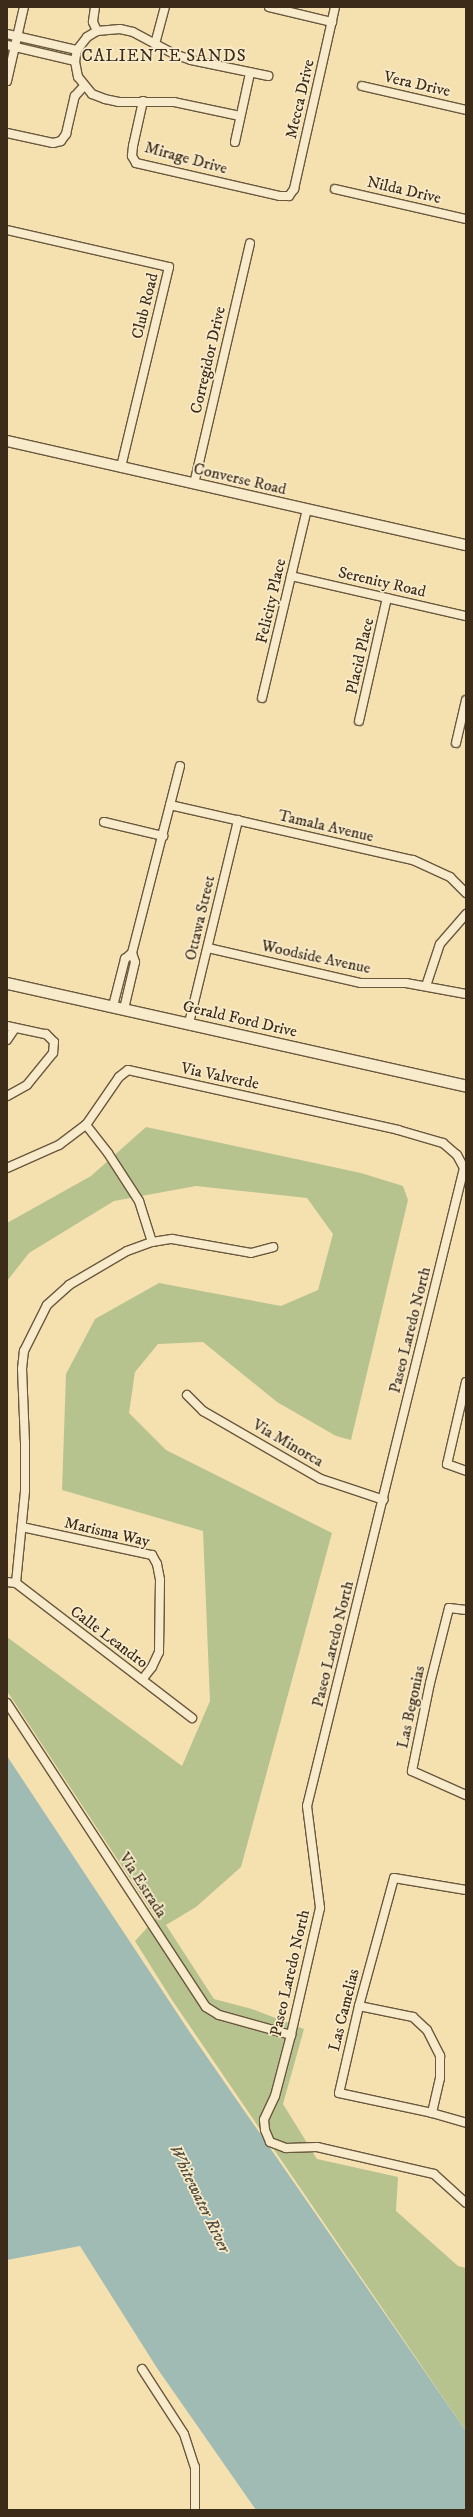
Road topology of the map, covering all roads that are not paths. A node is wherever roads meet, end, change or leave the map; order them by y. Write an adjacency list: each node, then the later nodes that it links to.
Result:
1 (24, 7): 9 (street)
2 (95, 7): 7 (street)
3 (165, 7): 10 (street)
4 (269, 7): 6 (street)
5 (335, 7): 6 (street, Mecca Drive)
6 (332, 22): 25 (street, Mecca Drive)
7 (97, 32): 10 (street); 12 (street)
8 (7, 34): 9 (street)
9 (17, 36): 11 (street); 12 (street)
10 (155, 44): 14 (street)
11 (11, 46): 13 (street); 16 (street)
12 (77, 50): 13 (street)
13 (75, 61): 17 (street)
14 (250, 72): 15 (street); 21 (street)
15 (268, 76)
16 (7, 82)
17 (84, 86): 19 (street); 22 (street)
18 (362, 86): 20 (street, Vera Drive)
19 (143, 101): 21 (street); 25 (street, Mirage Drive)
20 (466, 110)
21 (240, 116): 23 (street)
22 (7, 133)
23 (235, 142)
24 (335, 189): 26 (street, Nilda Drive)
25 (289, 196)
26 (466, 219)
27 (7, 230): 30 (street, Club Road)
28 (250, 243): 31 (street, Corregidor Drive)
29 (7, 441): 30 (street, Converse Road)
30 (121, 467): 31 (street, Converse Road)
31 (194, 484): 32 (street, Converse Road)
32 (307, 510): 33 (street, Converse Road); 34 (street, Felicity Place)
33 (466, 545)
34 (291, 576): 35 (street, Serenity Road); 37 (street, Felicity Place)
35 (387, 598): 36 (street, Serenity Road); 39 (street, Placid Place)
36 (466, 616)
37 (262, 698)
38 (466, 700): 40 (street)
39 (360, 721)
40 (456, 744)
41 (180, 766): 42 (street)
42 (170, 805): 43 (street, Tamala Avenue); 45 (street)
43 (238, 820): 46 (street, Tamala Avenue); 48 (street, Ottawa Street)
44 (104, 822): 45 (street)
45 (163, 836): 49 (street)
46 (466, 893)
47 (466, 914): 53 (street)
48 (208, 948): 53 (street, Woodside Avenue); 56 (street, Ottawa Street)
49 (132, 953): 50 (street); 51 (street)
50 (123, 967): 51 (street); 55 (street)
51 (134, 969): 55 (street)
52 (7, 983): 55 (main road, Gerald Ford Drive)
53 (426, 986): 54 (street, Woodside Avenue)
54 (466, 994)
55 (118, 1007): 56 (main road, Gerald Ford Drive)
56 (189, 1023): 59 (main road, Gerald Ford Drive)
57 (11, 1027): 58 (street); 60 (street)
58 (7, 1040)
59 (466, 1086)
60 (7, 1096)
61 (86, 1125): 62 (street, Via Valverde); 63 (street, Via Valverde); 64 (street)
62 (457, 1155): 69 (street, Paseo Laredo North)
63 (7, 1168)
64 (152, 1242): 65 (street); 70 (street)
65 (273, 1246)
66 (466, 1382): 68 (street)
67 (187, 1395): 69 (street, Via Minorca)
68 (466, 1471)
69 (384, 1500): 79 (street, Paseo Laredo North)
70 (22, 1527): 71 (street); 73 (street, Marisma Way)
71 (11, 1582): 73 (street, Calle Leandro)
72 (466, 1610): 76 (street, Las Begonias)
73 (142, 1680): 75 (street, Calle Leandro)
74 (7, 1703): 79 (street, Via Estrada)
75 (192, 1718)
76 (466, 1795)
77 (466, 1890): 78 (street, Las Camelias)
78 (359, 2006): 80 (street); 80 (street, Las Camelias)
79 (291, 2035): 82 (street, Paseo Laredo North)
80 (432, 2113): 81 (street, Las Camelias)
81 (466, 2123)
82 (466, 2203)
83 (142, 2369): 84 (street)
84 (195, 2510)

